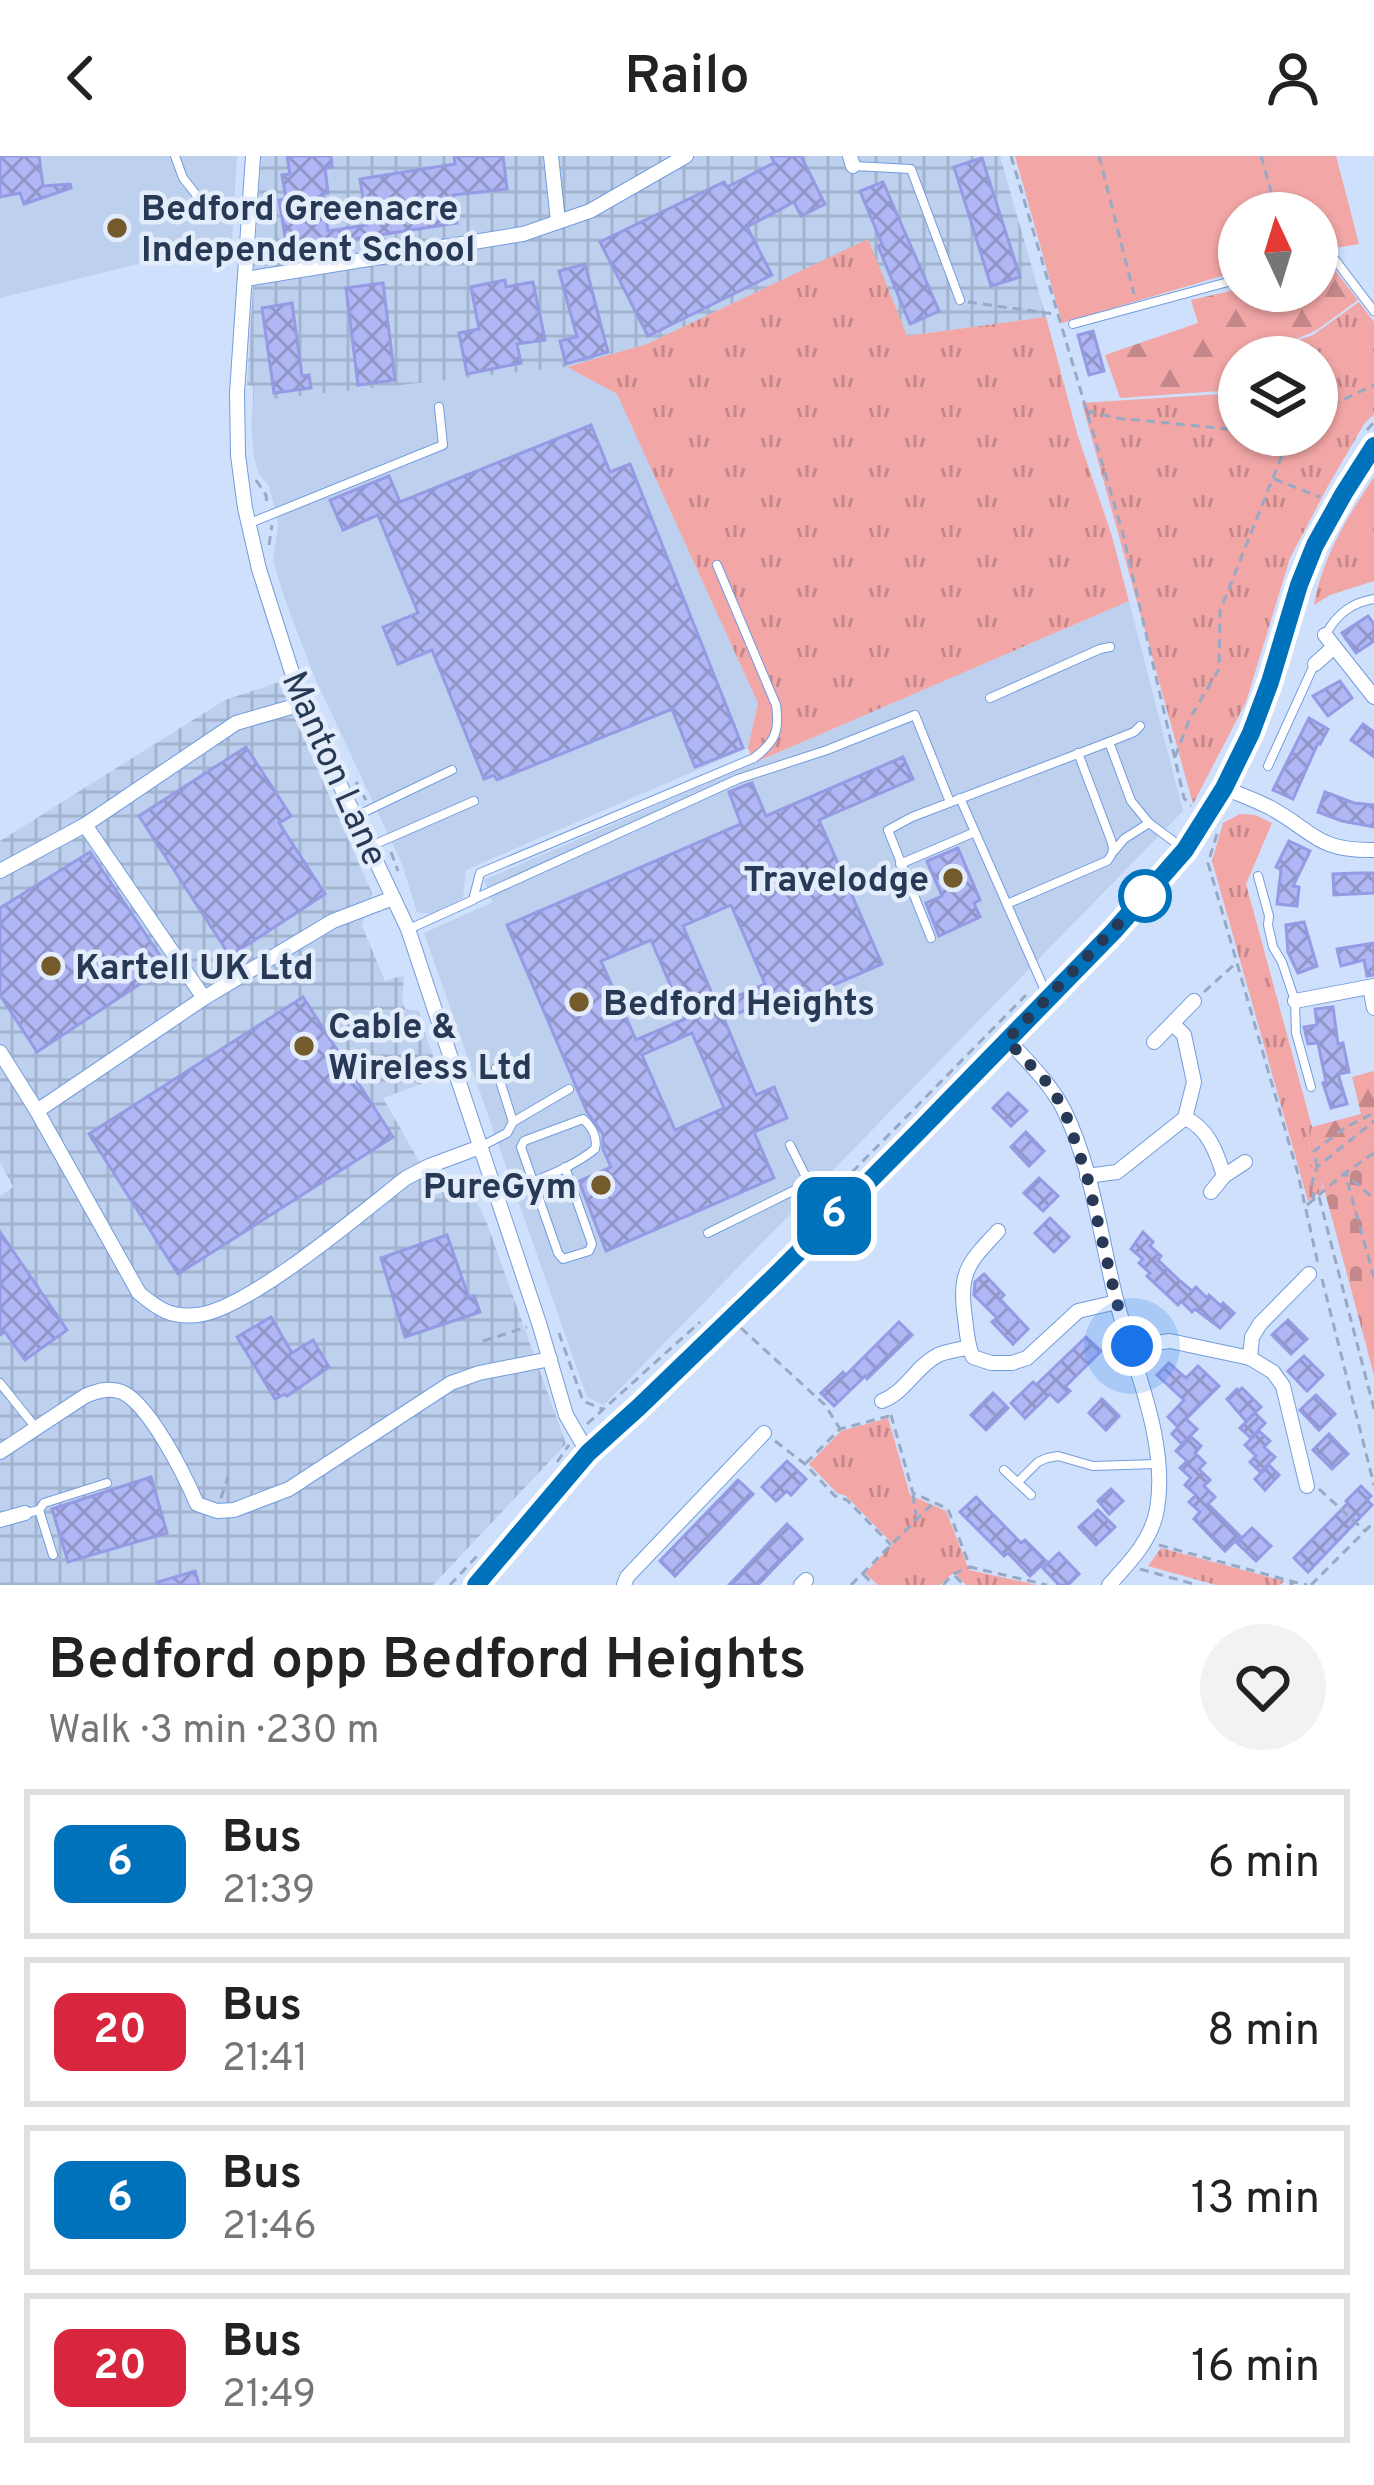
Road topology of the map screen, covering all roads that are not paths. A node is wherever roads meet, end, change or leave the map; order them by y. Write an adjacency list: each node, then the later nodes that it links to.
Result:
1 (175, 156): 6 (lane)
2 (253, 156): 6 (street, Manton Lane)
3 (551, 156): 7 (street)
4 (686, 156): 7 (street)
5 (851, 161): 11 (lane)
6 (250, 216): 9 (street, Manton Lane)
7 (558, 221): 9 (street)
8 (1338, 264): 12 (lane)
9 (246, 279): 16 (street, Manton Lane)
10 (1218, 285): 13 (lane)
11 (960, 301)
12 (1374, 311)
13 (1073, 324)
14 (440, 407): 16 (lane)
15 (1374, 446): 30 (street)
16 (249, 524): 24 (street, Manton Lane)
17 (716, 565): 46 (lane)
18 (1374, 599): 19 (lane)
19 (1330, 641): 21 (street); 22 (street)
20 (1110, 647): 23 (lane)
21 (1315, 664): 28 (lane)
22 (1374, 697)
23 (990, 698)
24 (302, 704): 34 (street, Manton Lane); 36 (street)
25 (1140, 726): 26 (lane)
26 (1108, 742): 27 (lane); 35 (lane)
27 (1078, 753): 31 (lane); 39 (lane)
28 (1268, 766)
29 (452, 770): 34 (lane)
30 (1224, 788): 40 (street); 41 (street)
31 (960, 798): 33 (lane); 37 (lane)
32 (474, 802): 38 (lane)
33 (950, 802): 42 (lane); 46 (lane)
34 (355, 816): 38 (street, Manton Lane)
35 (1149, 823): 39 (lane); 40 (lane)
36 (85, 825): 43 (street); 52 (street)
37 (975, 832): 42 (lane); 47 (lane)
38 (369, 847): 45 (street, Manton Lane)
39 (1114, 850): 47 (lane)
40 (1185, 850): 51 (street)
41 (1374, 850)
42 (900, 864): 49 (lane)
43 (0, 871)
44 (1258, 876): 54 (lane)
45 (393, 898): 48 (street, Manton Lane); 52 (street)
46 (473, 900): 48 (lane)
47 (1006, 904): 51 (lane)
48 (408, 929): 67 (street, Manton Lane)
49 (931, 938)
50 (1372, 987): 54 (street); 55 (street)
51 (1047, 997): 57 (street)
52 (204, 998): 63 (street)
53 (1194, 1001): 56 (street)
54 (1295, 1001): 61 (lane)
55 (1374, 1008)
56 (1174, 1025): 58 (street); 64 (street)
57 (1007, 1040): 70 (street); 90 (street)
58 (1154, 1042)
59 (0, 1052): 63 (street)
60 (496, 1068): 65 (lane)
61 (1310, 1088)
62 (569, 1089): 65 (lane)
63 (37, 1111): 67 (street)
64 (1185, 1118): 70 (street); 72 (street)
65 (513, 1122): 67 (lane)
66 (790, 1145): 74 (lane)
67 (480, 1147): 76 (street, Manton Lane)
68 (1245, 1162): 72 (street)
69 (565, 1167): 73 (lane); 73 (lane); 73 (lane)
70 (1087, 1176): 80 (street)
71 (823, 1177): 74 (lane)
72 (1224, 1177): 75 (street)
73 (531, 1181): 76 (lane)
74 (809, 1184): 78 (lane)
75 (1211, 1192)
76 (496, 1196): 84 (street, Manton Lane)
77 (998, 1231): 82 (street)
78 (708, 1233)
79 (1310, 1274): 83 (street)
80 (1117, 1303): 81 (street); 82 (street)
81 (1132, 1346): 83 (street); 91 (street)
82 (968, 1347): 86 (street)
83 (1250, 1358): 95 (street)
84 (550, 1359): 87 (street); 90 (street, Manton Lane)
85 (0, 1383): 87 (lane)
86 (887, 1408)
87 (36, 1428): 89 (street)
88 (764, 1433): 101 (street)
89 (0, 1452)
90 (588, 1453): 100 (street)
91 (1157, 1464): 93 (lane); 102 (street)
92 (1004, 1470): 93 (lane)
93 (1018, 1482): 96 (lane)
94 (107, 1483): 97 (lane)
95 (1307, 1486)
96 (1031, 1495)
97 (32, 1511): 98 (street); 99 (lane)
98 (0, 1520)
99 (53, 1555)
100 (479, 1584)
101 (624, 1585)
102 (1109, 1585)

